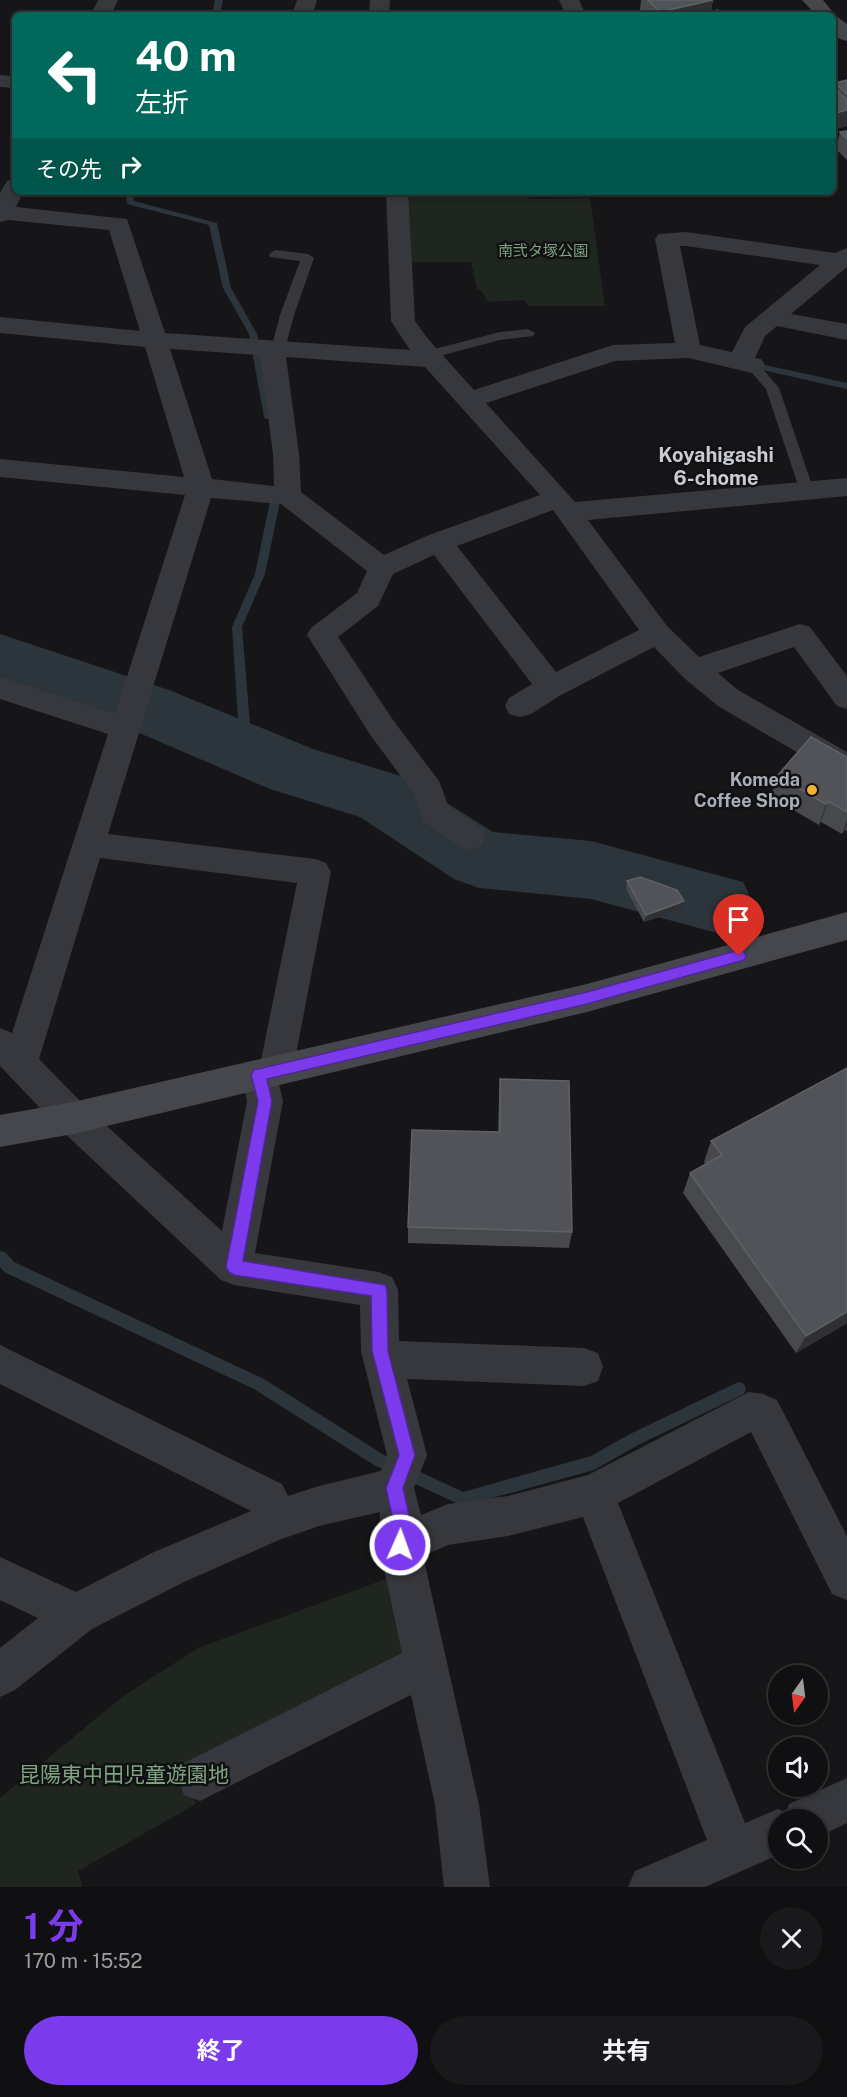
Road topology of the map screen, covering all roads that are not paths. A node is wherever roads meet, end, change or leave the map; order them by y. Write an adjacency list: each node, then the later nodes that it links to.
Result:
1 (812, 0): 2 (street)
2 (824, 12)
3 (836, 25): 4 (street)
4 (847, 36)
5 (12, 192): 7 (street)
6 (397, 195): 17 (street)
7 (1, 214): 14 (street)
8 (275, 254): 15 (lane)
9 (844, 258): 10 (street); 16 (street)
10 (770, 317): 12 (street); 18 (street)
11 (0, 325): 14 (street)
12 (847, 332)
13 (528, 333): 17 (lane)
14 (156, 340): 15 (street); 22 (street)
15 (275, 349): 17 (street); 24 (street)
16 (689, 350): 18 (street); 19 (street)
17 (431, 358): 19 (street)
18 (746, 363): 23 (lane)
19 (469, 400): 25 (street)
20 (0, 468): 22 (street)
21 (847, 487): 23 (street)
22 (201, 488): 24 (street); 34 (street)
23 (807, 491): 25 (street)
24 (288, 496): 27 (street)
25 (564, 505): 26 (street); 28 (street)
26 (439, 542): 27 (street); 30 (street)
27 (382, 568): 36 (street)
28 (657, 633): 29 (street); 30 (street)
29 (694, 670): 32 (street); 35 (street)
30 (551, 687): 33 (street)
31 (0, 688): 34 (street)
32 (847, 698)
33 (520, 706)
34 (129, 712): 37 (street)
35 (846, 765)
36 (470, 837)
37 (88, 844): 39 (street); 40 (street)
38 (847, 926): 40 (street)
39 (10, 1053): 41 (street)
40 (267, 1072): 41 (street); 43 (street)
41 (73, 1118): 42 (street); 43 (street)
42 (0, 1131)
43 (234, 1267): 44 (street)
44 (382, 1359): 46 (street); 47 (street)
45 (0, 1364): 49 (street)
46 (584, 1367)
47 (394, 1488): 49 (street); 50 (street)
48 (594, 1494): 50 (street); 52 (street); 60 (street)
49 (276, 1521): 53 (street)
50 (400, 1545): 54 (street)
51 (0, 1578): 53 (street)
52 (847, 1579)
53 (77, 1614): 55 (street)
54 (426, 1664): 56 (street); 61 (street)
55 (0, 1675)
56 (200, 1779)
57 (847, 1800): 58 (street)
58 (828, 1809)
59 (768, 1837): 60 (street)
60 (734, 1852): 62 (street)
61 (467, 1887)
62 (651, 1887)

